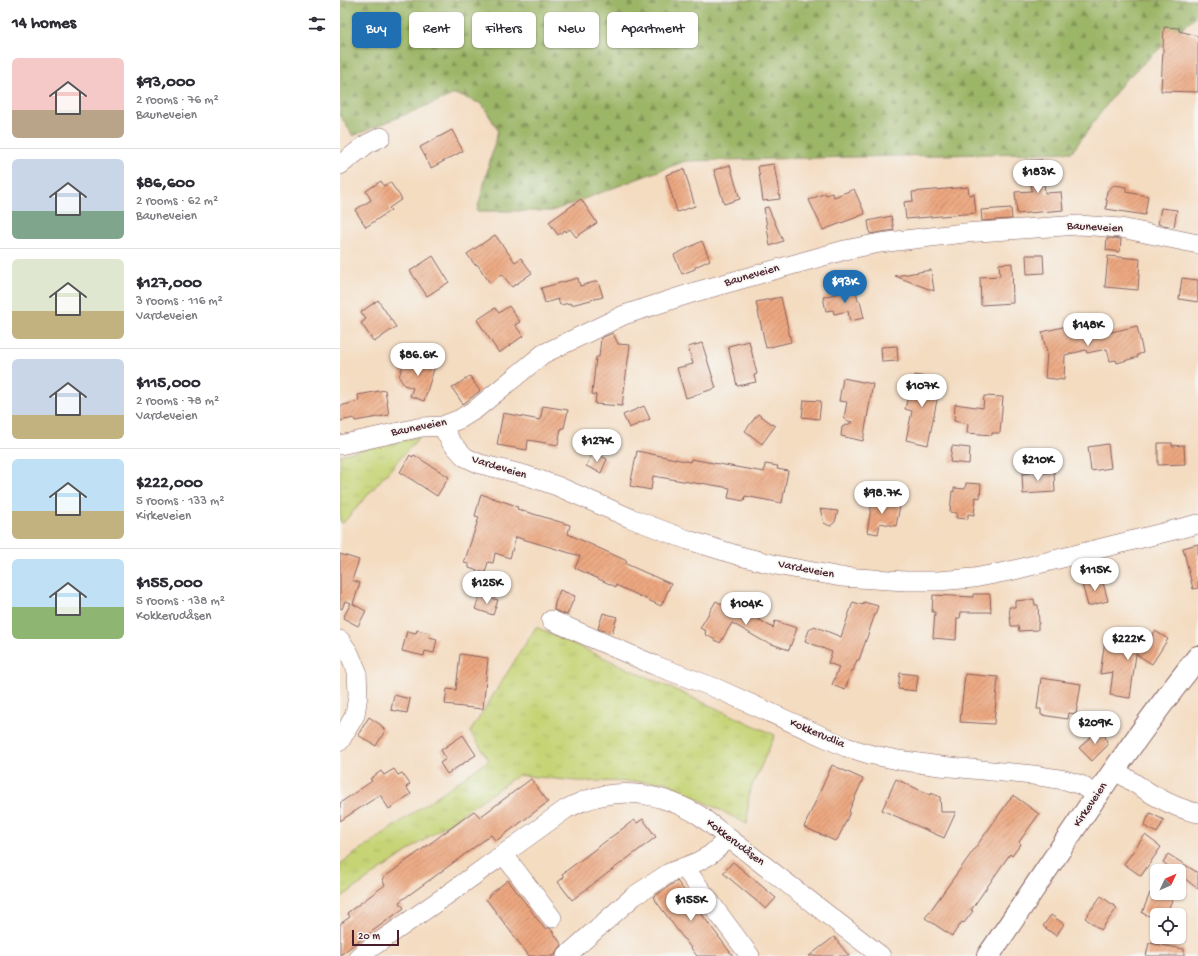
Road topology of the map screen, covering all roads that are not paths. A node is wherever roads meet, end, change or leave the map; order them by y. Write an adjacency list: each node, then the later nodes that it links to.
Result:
1 (381, 136): 2 (street)
2 (340, 165)
3 (1198, 244): 4 (street, Bauneveien)
4 (442, 426): 5 (street, Bauneveien); 6 (street, Vardeveien)
5 (340, 445)
6 (1198, 524)
7 (551, 620): 12 (street, Kokkerudlia)
8 (340, 640): 10 (street)
9 (1198, 656): 11 (main road, Kirkeveien)
10 (340, 740)
11 (1115, 770): 12 (main road, Kirkeveien); 13 (street)
12 (1097, 796): 22 (main road, Kirkeveien)
13 (1198, 813)
14 (729, 838): 15 (street, Kokkerudåsen); 16 (street); 18 (street, Kokkerudåsen)
15 (504, 854): 17 (street); 19 (street, Kokkerudåsen)
16 (684, 867): 20 (street); 21 (street)
17 (552, 918)
18 (878, 955)
19 (359, 956)
20 (566, 956)
21 (750, 956)
22 (988, 956)

